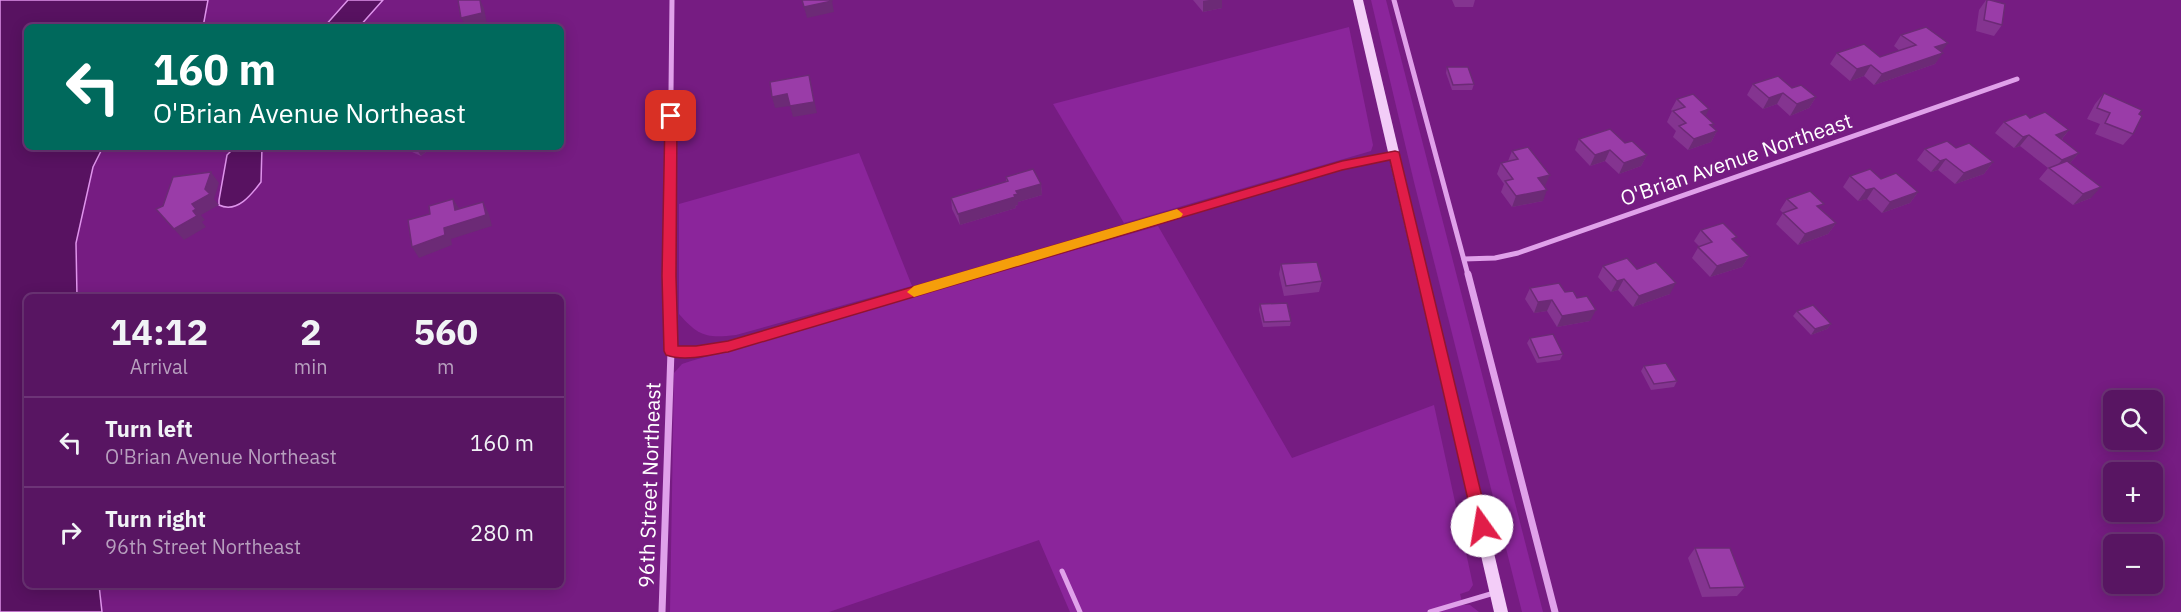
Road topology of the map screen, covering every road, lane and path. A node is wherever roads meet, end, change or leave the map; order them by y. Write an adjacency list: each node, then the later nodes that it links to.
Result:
1 (672, 0): 7 (street, 96th Street Northeast)
2 (1358, 0): 5 (main road)
3 (1394, 0): 6 (street)
4 (2017, 79): 6 (street, O'Brian Avenue Northeast)
5 (1395, 155): 7 (street); 9 (main road)
6 (1464, 259): 14 (street)
7 (671, 351): 10 (street, 96th Street Northeast)
8 (1062, 571): 11 (lane)
9 (1497, 592): 12 (lane); 13 (main road)
10 (662, 612)
11 (1080, 612)
12 (1430, 612)
13 (1501, 612)
14 (1555, 612)

